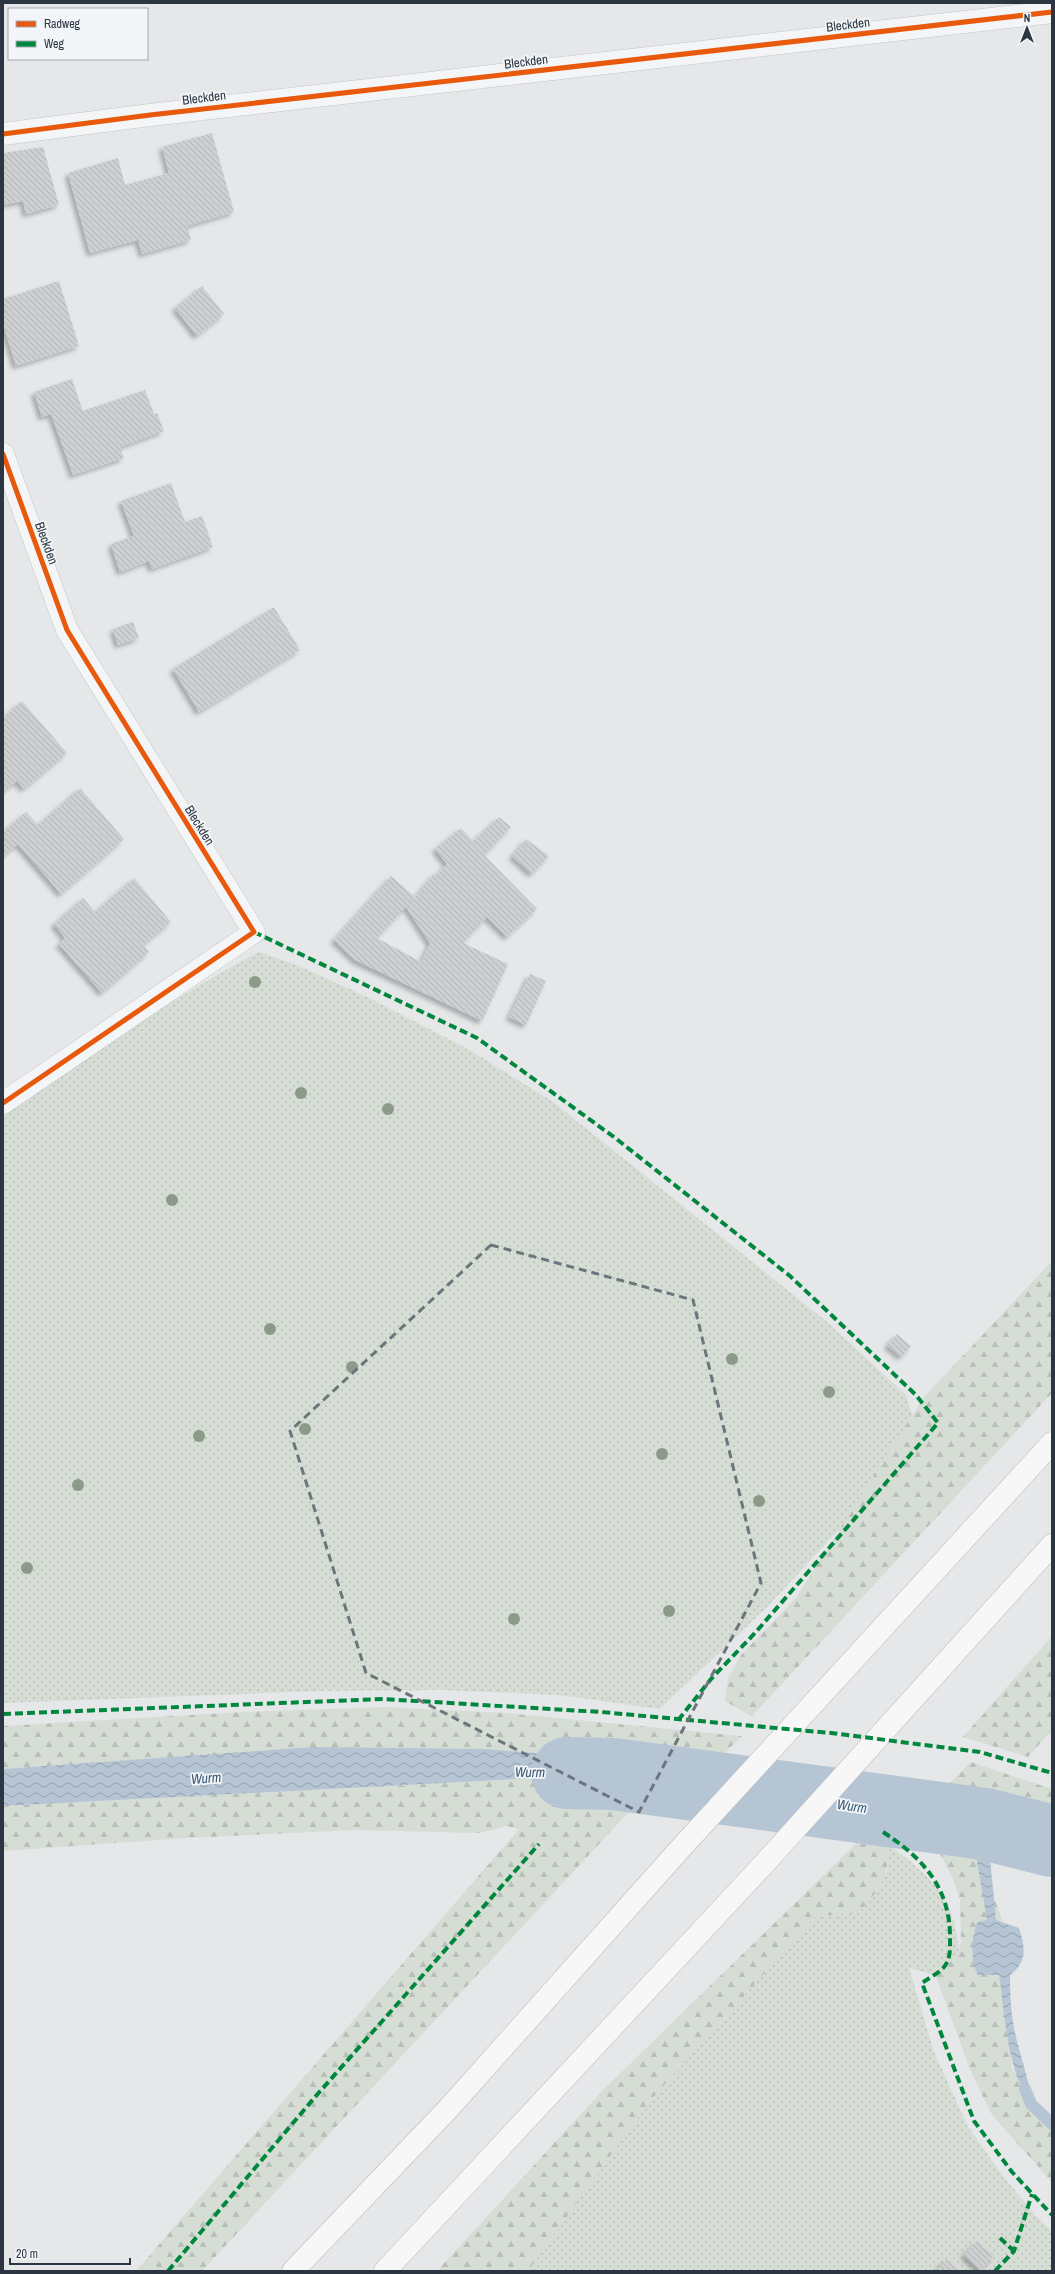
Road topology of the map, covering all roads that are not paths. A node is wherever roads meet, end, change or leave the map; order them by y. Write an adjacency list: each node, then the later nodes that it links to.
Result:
1 (1052, 12): 2 (street, Bleckden)
2 (3, 134)
3 (3, 454): 4 (street, Bleckden)
4 (3, 1103)
5 (1052, 1443): 7 (highway)
6 (1052, 1545): 8 (highway)
7 (293, 2271)
8 (385, 2271)

